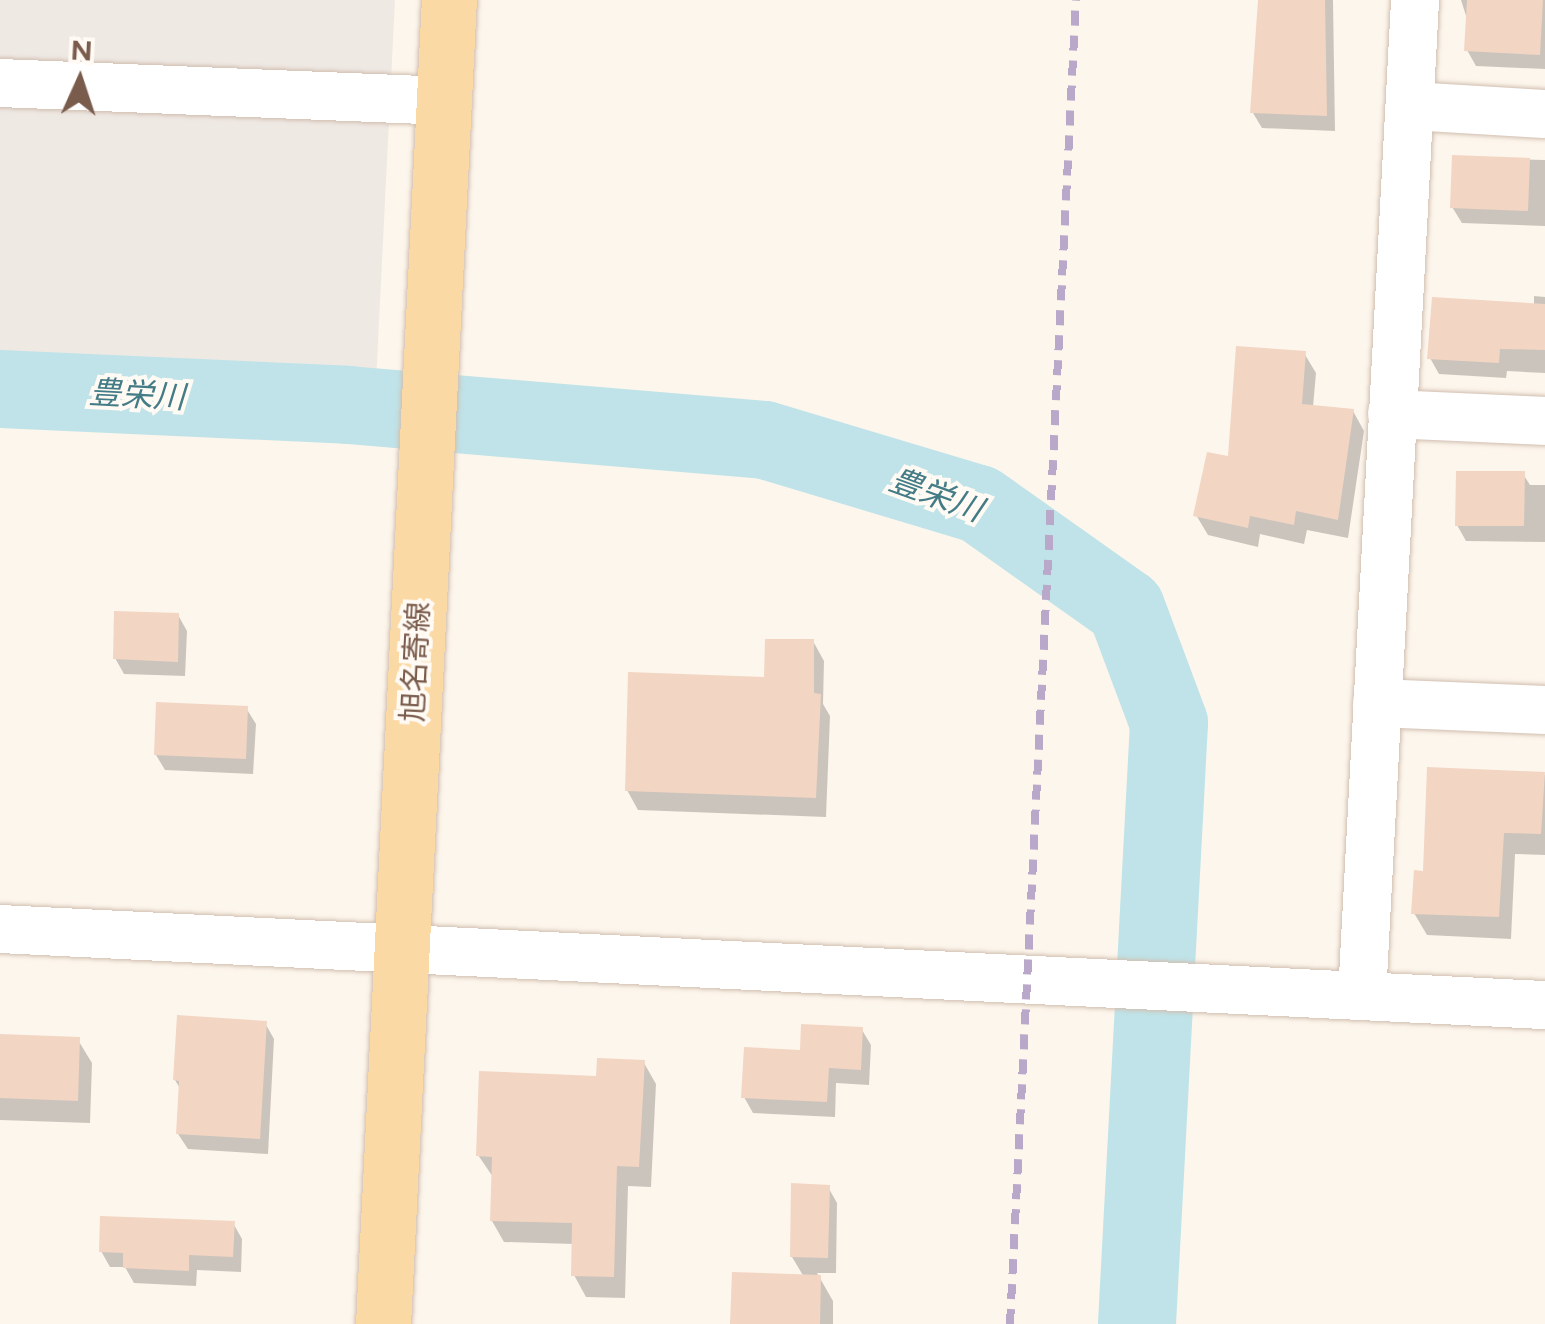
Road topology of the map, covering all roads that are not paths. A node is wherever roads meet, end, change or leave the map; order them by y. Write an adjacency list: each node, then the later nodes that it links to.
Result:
1 (449, 0): 4 (main road, 旭名寄線)
2 (1415, 0): 5 (street)
3 (0, 83): 4 (street)
4 (444, 101): 12 (main road, 旭名寄線)
5 (1410, 106): 6 (street); 7 (street)
6 (1545, 114)
7 (1392, 414): 8 (street); 9 (street)
8 (1545, 420)
9 (1377, 702): 10 (street); 13 (street)
10 (1545, 710)
11 (0, 929): 12 (street)
12 (402, 948): 13 (street); 15 (main road, 旭名寄線)
13 (1362, 996): 14 (street)
14 (1545, 1005)
15 (383, 1324)

